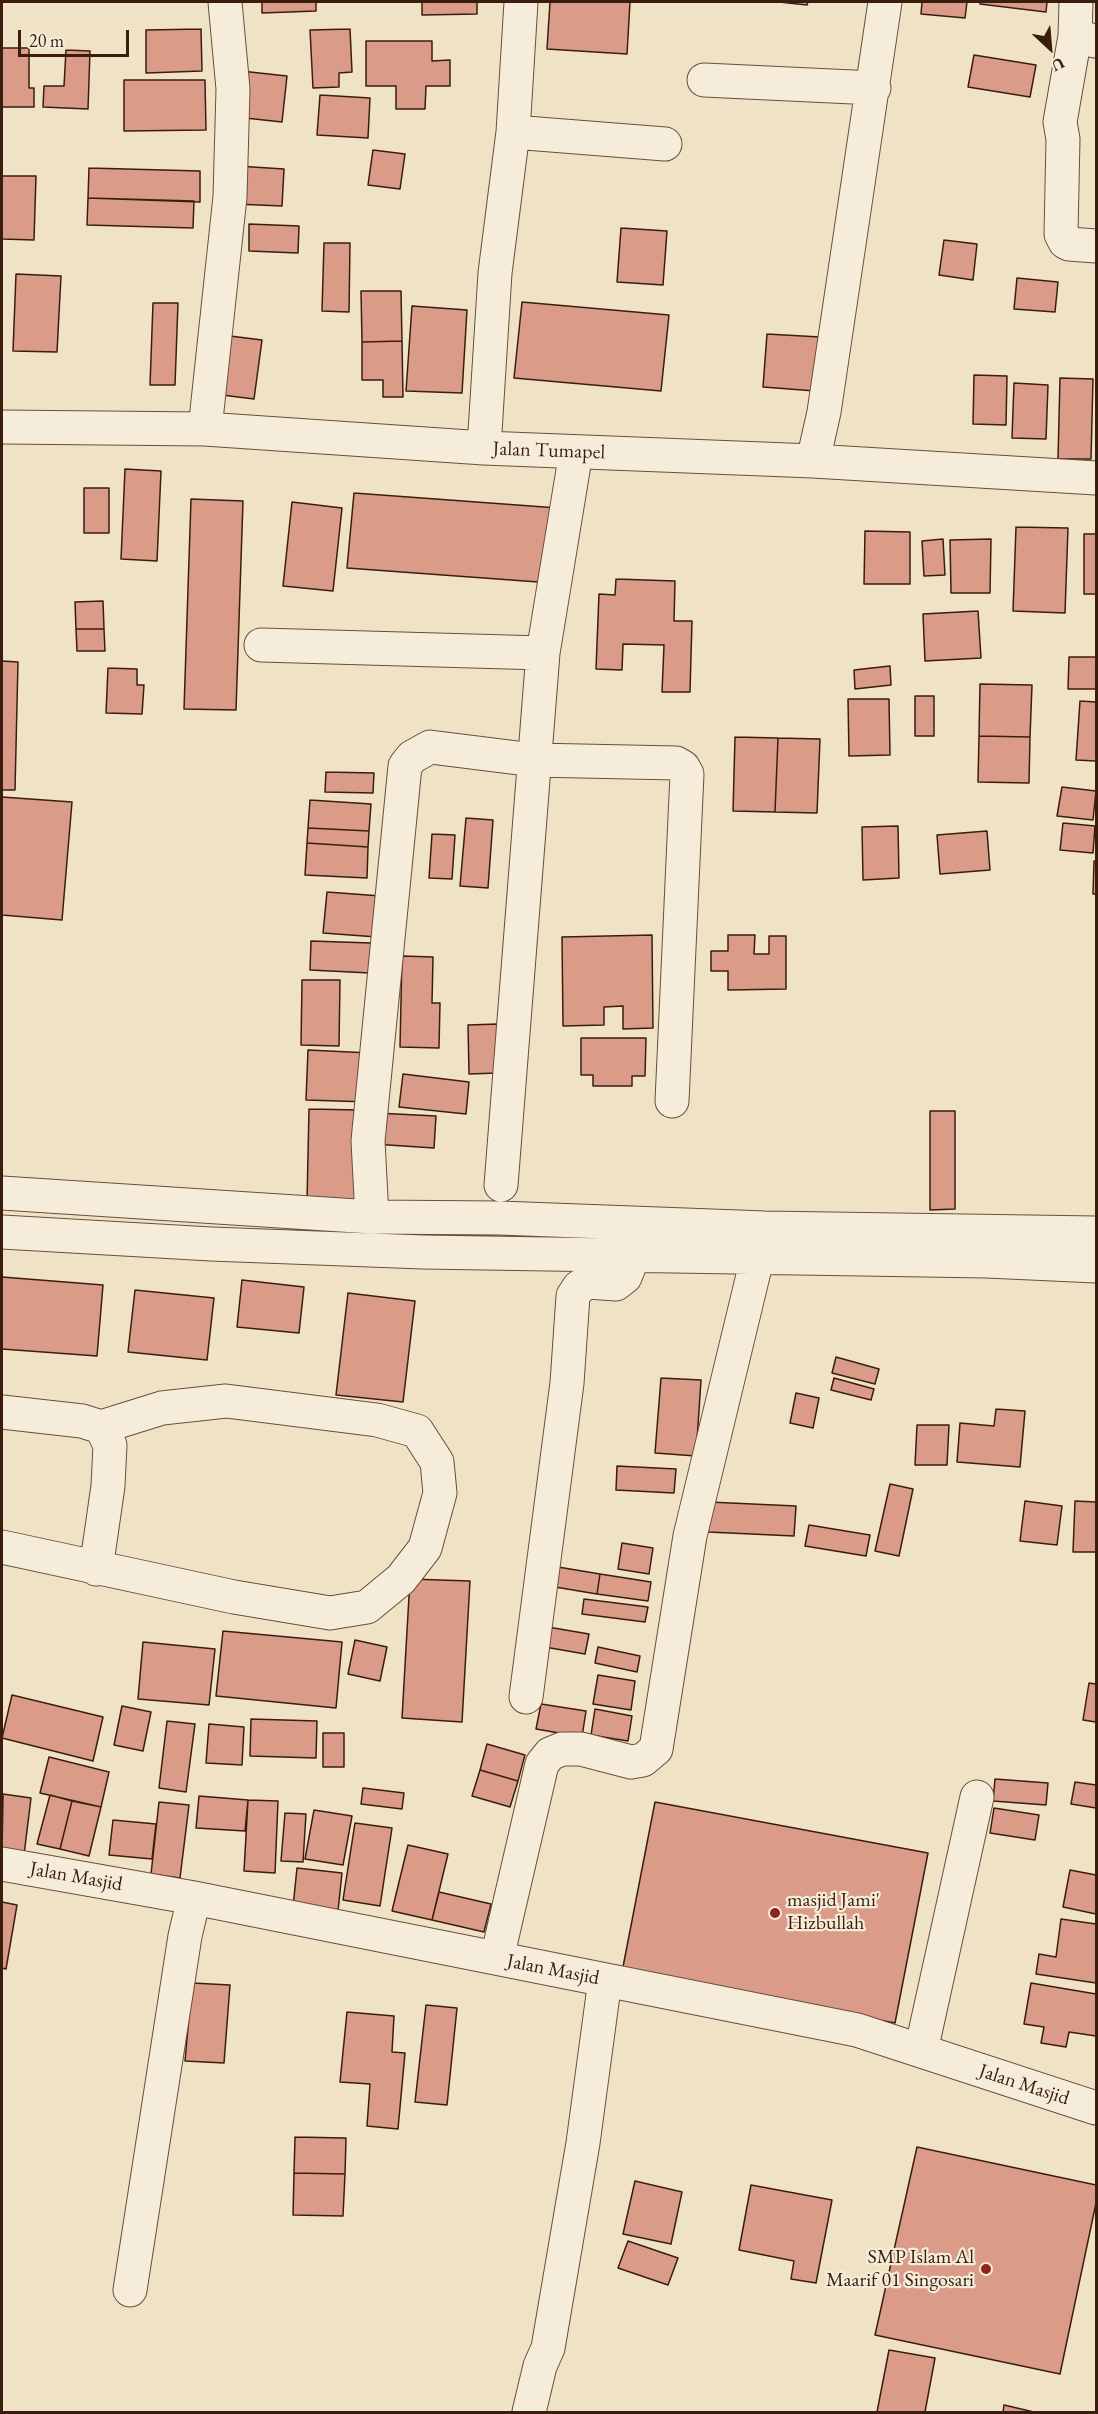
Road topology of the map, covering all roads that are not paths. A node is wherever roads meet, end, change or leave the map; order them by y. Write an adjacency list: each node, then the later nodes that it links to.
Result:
1 (225, 2): 12 (street)
2 (521, 2): 8 (street)
3 (885, 2): 7 (street)
4 (1076, 2): 5 (street)
5 (1086, 39): 10 (street)
6 (704, 80): 7 (street)
7 (874, 88): 15 (street)
8 (513, 132): 9 (street); 13 (street)
9 (665, 144)
10 (1096, 246)
11 (2, 427): 12 (street, Jalan Tumapel)
12 (205, 429): 13 (street, Jalan Tumapel)
13 (484, 448): 14 (street, Jalan Tumapel)
14 (576, 452): 15 (street, Jalan Tumapel); 18 (street)
15 (813, 461): 16 (street, Jalan Tumapel)
16 (1096, 478)
17 (261, 645): 18 (street)
18 (543, 653): 19 (street)
19 (534, 760): 20 (street); 21 (street); 23 (street)
20 (672, 1101)
21 (501, 1185)
22 (2, 1193): 23 (street)
23 (372, 1217): 24 (street)
24 (631, 1223): 26 (street); 27 (street)
25 (2, 1232): 27 (street)
26 (1096, 1233)
27 (629, 1256): 28 (street); 34 (street)
28 (757, 1259): 29 (street); 38 (street)
29 (1096, 1266)
30 (2, 1412): 31 (street)
31 (101, 1427): 33 (street); 33 (street)
32 (2, 1547): 33 (street)
33 (96, 1569)
34 (526, 1697)
35 (977, 1797): 40 (street)
36 (2, 1864): 37 (street, Jalan Masjid)
37 (194, 1898): 38 (street, Jalan Masjid); 42 (street)
38 (496, 1958): 39 (street, Jalan Masjid)
39 (605, 1980): 40 (street, Jalan Masjid); 43 (street)
40 (921, 2051): 41 (street, Jalan Masjid)
41 (1096, 2108)
42 (130, 2290)
43 (529, 2412)

